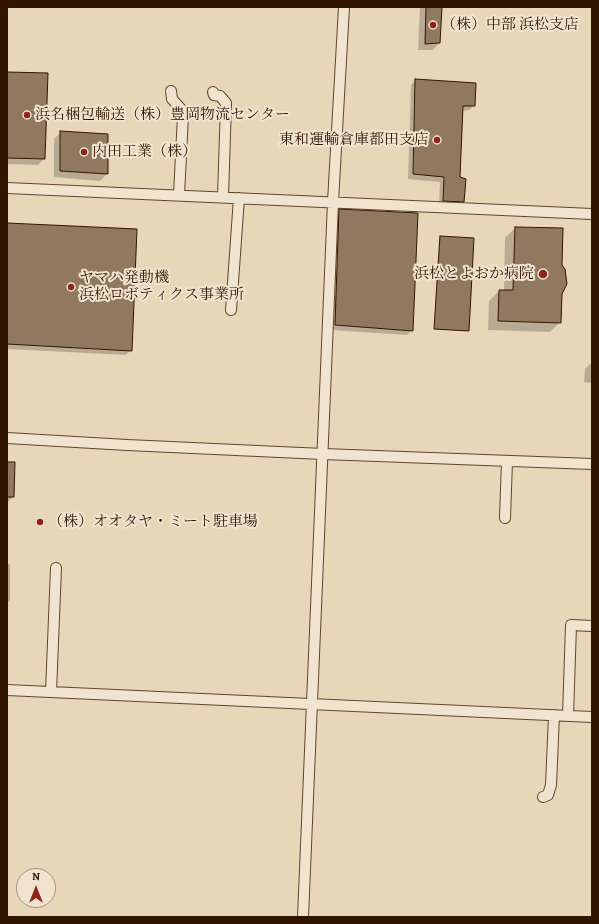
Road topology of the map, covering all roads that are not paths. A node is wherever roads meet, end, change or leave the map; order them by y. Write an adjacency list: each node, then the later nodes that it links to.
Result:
1 (344, 7): 8 (street)
2 (171, 91): 5 (street)
3 (213, 92): 6 (street)
4 (7, 188): 5 (street)
5 (179, 195): 6 (street)
6 (223, 197): 7 (street)
7 (239, 198): 8 (street); 10 (street)
8 (334, 202): 9 (street); 12 (street)
9 (592, 214)
10 (231, 310)
11 (7, 438): 12 (street)
12 (323, 454): 13 (street); 20 (street)
13 (506, 460): 14 (street); 15 (street)
14 (592, 464)
15 (505, 518)
16 (56, 568): 19 (street)
17 (592, 626): 22 (street)
18 (7, 690): 19 (street)
19 (51, 692): 20 (street)
20 (312, 704): 21 (street); 25 (street)
21 (554, 715): 22 (street); 24 (street)
22 (568, 716): 23 (street)
23 (592, 717)
24 (543, 797)
25 (303, 917)

